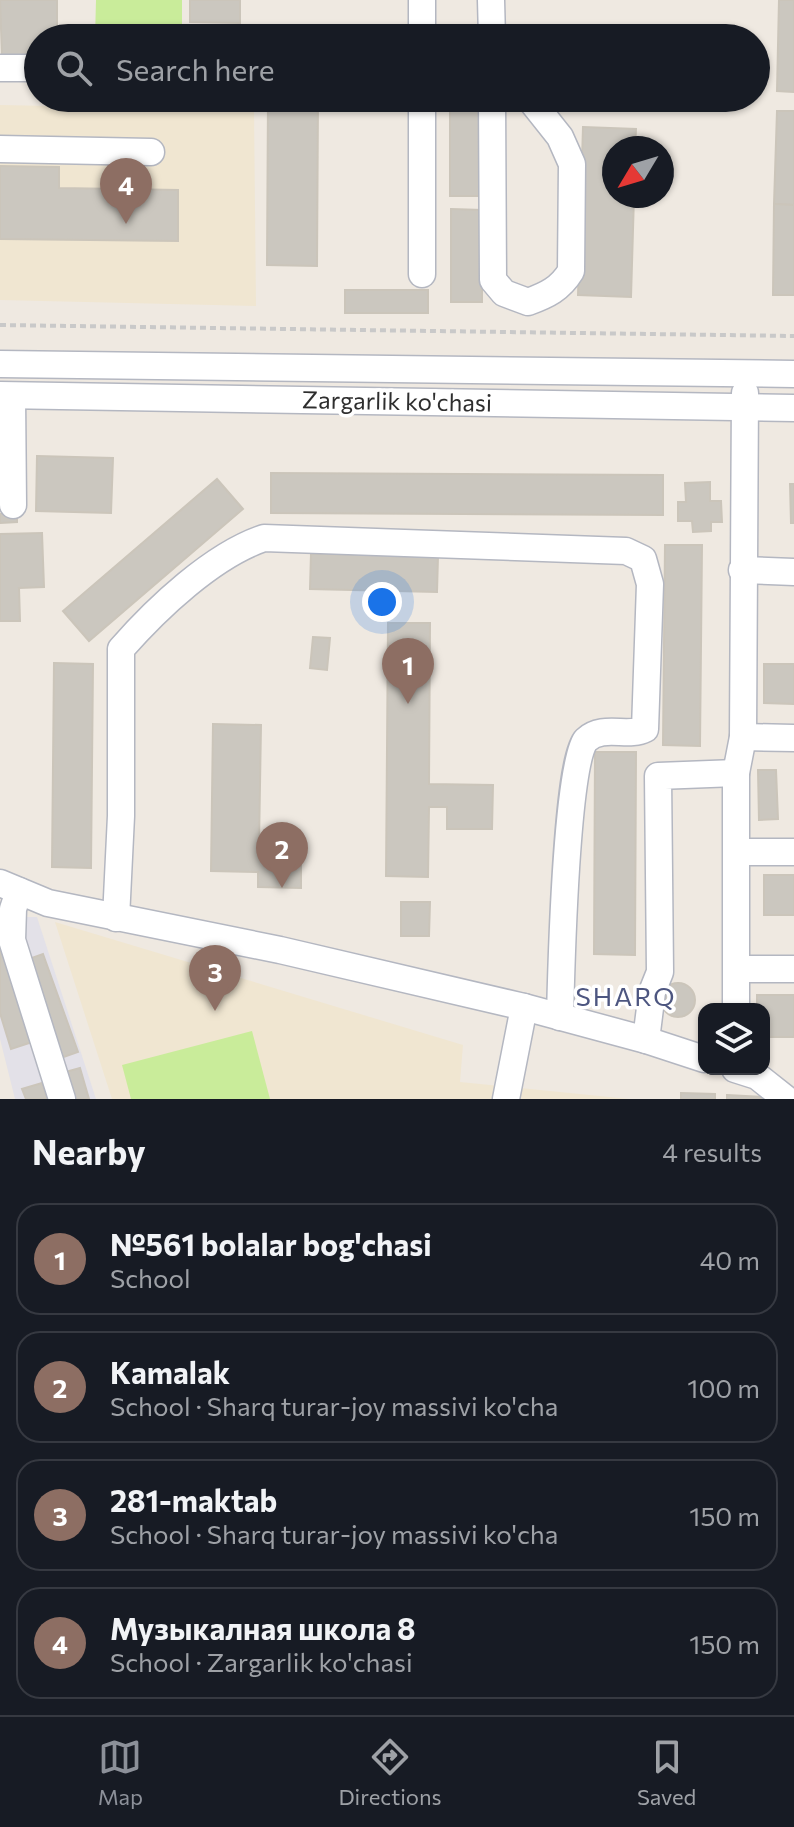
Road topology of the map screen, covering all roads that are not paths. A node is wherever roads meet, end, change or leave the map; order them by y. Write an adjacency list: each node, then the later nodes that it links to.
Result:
1 (422, 0): 3 (street)
2 (491, 0): 4 (street)
3 (422, 24)
4 (492, 24)
5 (0, 68): 6 (street)
6 (24, 68)
7 (422, 112): 12 (street)
8 (492, 112): 9 (street)
9 (540, 112)
10 (0, 149): 11 (street)
11 (151, 152)
12 (422, 274)
13 (0, 364): 14 (street, Zargarlik ko'chasi)
14 (745, 374): 15 (street, Zargarlik ko'chasi); 17 (street)
15 (794, 374)
16 (6, 396): 17 (street, Zargarlik ko'chasi); 19 (street)
17 (745, 408): 18 (street, Zargarlik ko'chasi); 20 (street)
18 (794, 408)
19 (13, 505)
20 (742, 570): 21 (street); 22 (street)
21 (794, 572)
22 (743, 737): 23 (street); 24 (street)
23 (794, 738)
24 (736, 773): 25 (street); 34 (street)
25 (737, 852): 26 (street); 29 (street)
26 (794, 852)
27 (9, 887): 28 (street); 38 (street)
28 (116, 918): 32 (street); 33 (street)
29 (738, 969): 30 (street); 31 (street)
30 (794, 969)
31 (736, 1003)
32 (524, 1007): 33 (street); 39 (street)
33 (560, 1017): 34 (street)
34 (646, 1040): 35 (street)
35 (698, 1057)
36 (754, 1075): 40 (street)
37 (794, 1098): 40 (street)
38 (62, 1099)
39 (506, 1099)
40 (786, 1099)

